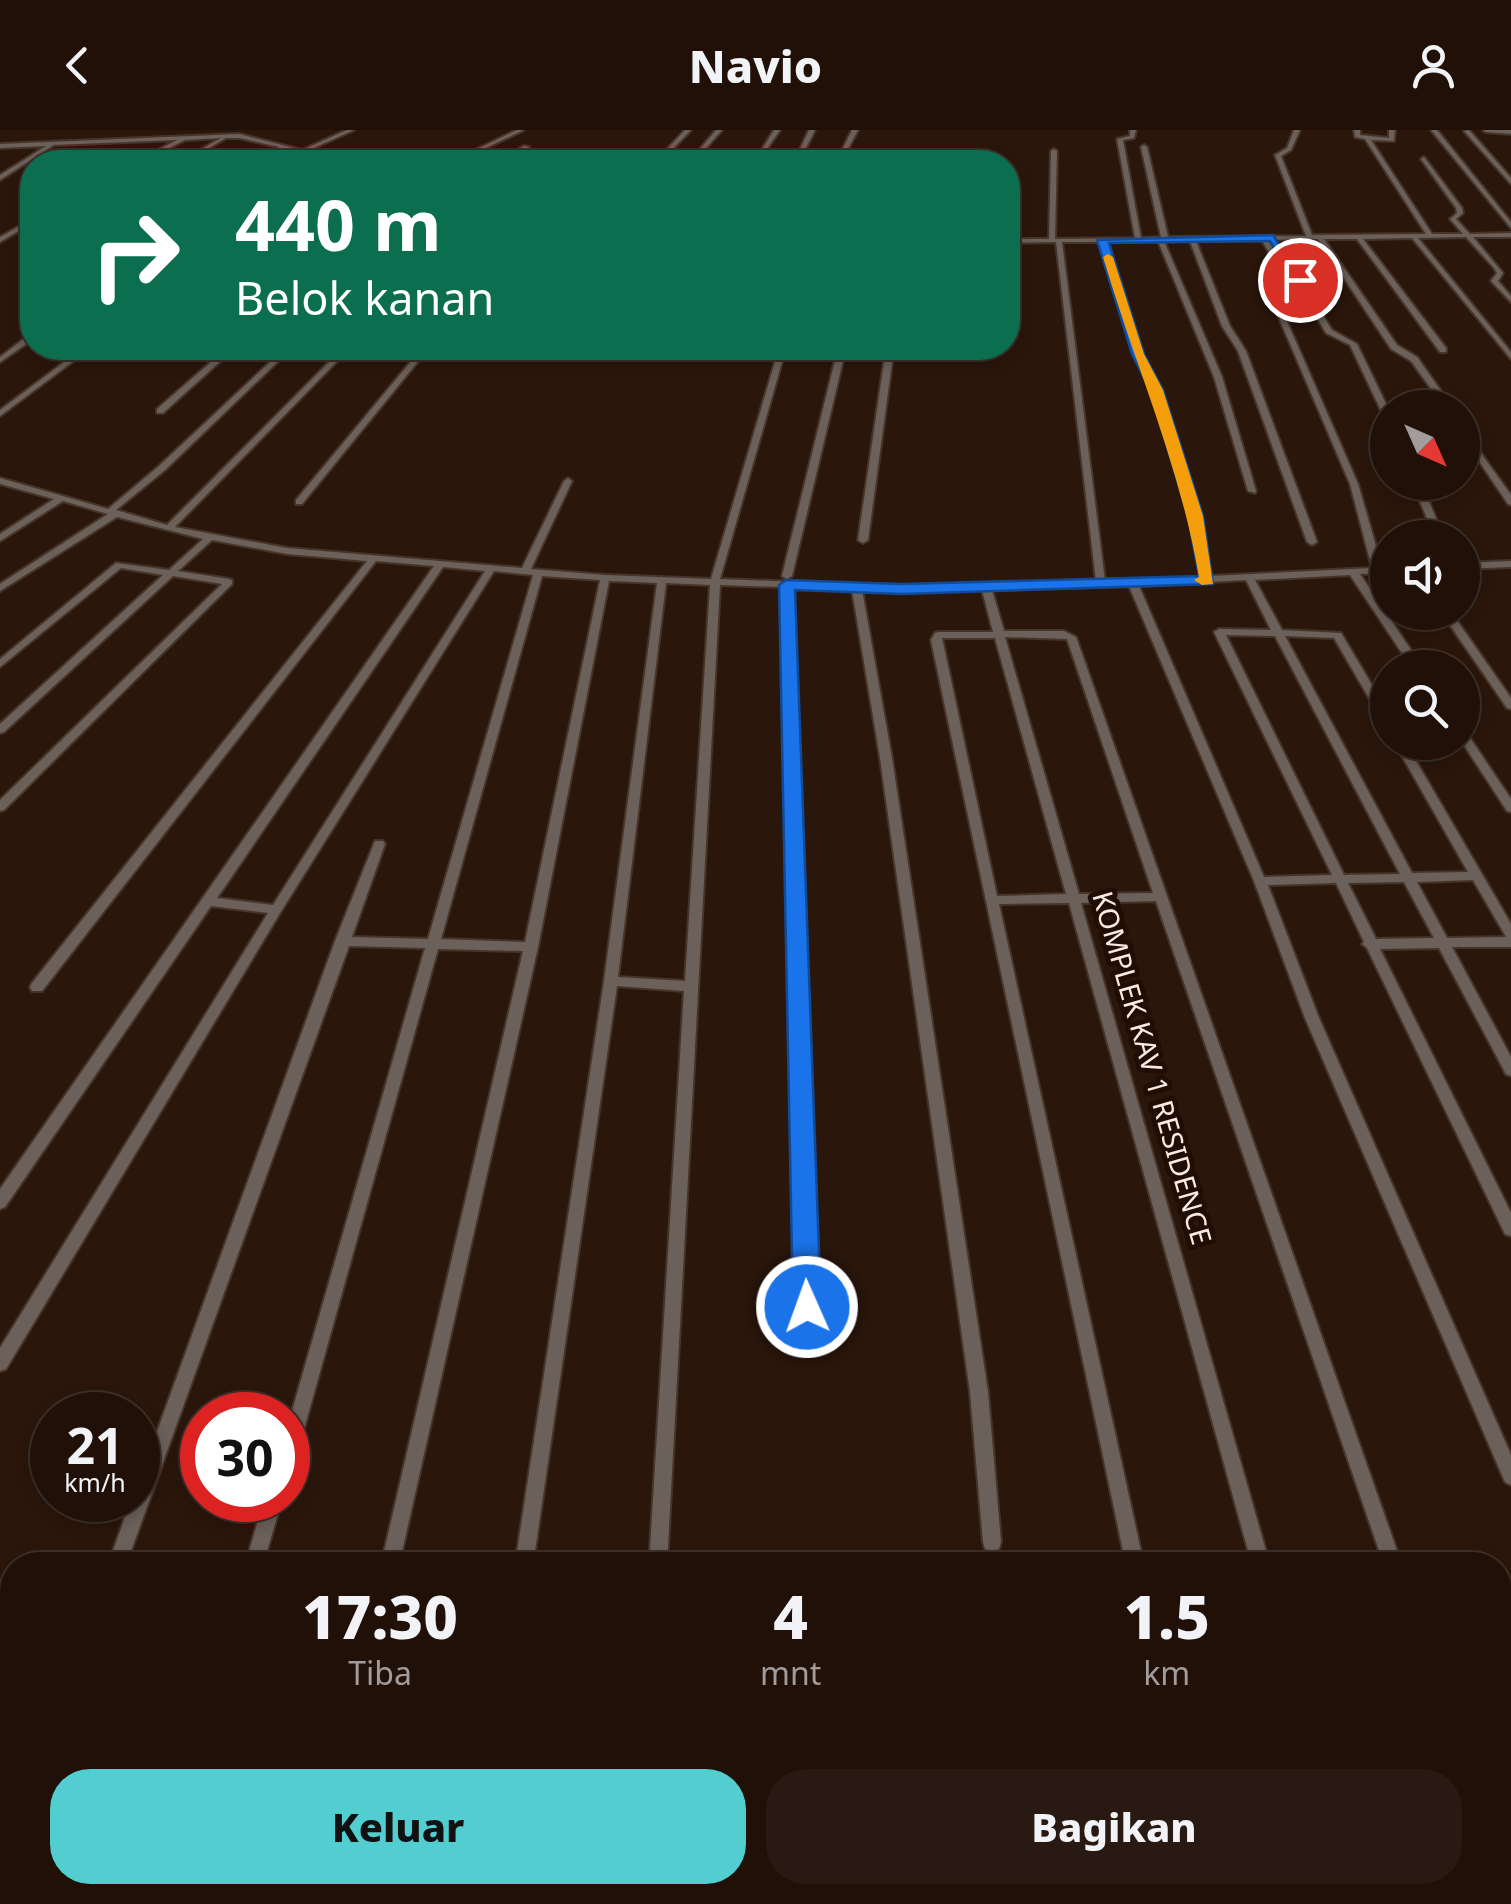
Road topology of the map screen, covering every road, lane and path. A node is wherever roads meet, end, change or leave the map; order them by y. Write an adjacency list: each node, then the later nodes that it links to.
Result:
1 (94, 130): 18 (street)
2 (332, 130): 21 (street)
3 (351, 130): 28 (street)
4 (521, 130): 29 (street)
5 (688, 130): 31 (street)
6 (719, 130): 32 (street)
7 (1133, 130): 44 (street)
8 (1297, 130): 43 (street)
9 (1357, 130): 17 (street)
10 (1392, 130): 17 (street)
11 (1434, 130): 36 (street)
12 (1486, 130): 14 (street)
13 (1467, 131): 35 (street)
14 (1511, 132)
15 (229, 136): 16 (street); 21 (street); 26 (street)
16 (186, 138): 18 (street); 25 (street)
17 (1367, 138): 39 (street)
18 (94, 142): 19 (street)
19 (53, 143): 20 (street); 24 (street)
20 (0, 146)
21 (288, 146): 27 (street); 28 (street)
22 (526, 147): 30 (street)
23 (1144, 147): 45 (street)
24 (42, 150)
25 (162, 150)
26 (204, 150)
27 (280, 150)
28 (302, 150)
29 (478, 150)
30 (521, 150)
31 (669, 150)
32 (702, 150)
33 (1054, 151): 47 (street)
34 (1424, 158): 37 (street)
35 (1511, 182)
36 (1511, 226)
37 (1468, 235): 38 (street); 39 (street); 50 (street)
38 (1511, 235)
39 (1430, 236): 41 (street)
40 (1359, 237): 41 (street); 43 (street); 51 (street)
41 (1414, 237): 52 (street)
42 (1268, 238): 43 (street); 46 (street); 63 (street); 76 (street)
43 (1315, 238): 64 (street)
44 (1138, 239): 45 (street); 48 (street)
45 (1162, 239): 46 (street); 70 (street)
46 (1192, 239): 80 (street)
47 (1056, 240): 48 (street); 49 (street); 97 (street)
48 (1102, 240): 94 (street)
49 (1020, 241)
50 (1511, 300)
51 (1443, 350)
52 (1511, 357)
53 (71, 360): 66 (street)
54 (218, 360): 65 (street)
55 (277, 360): 74 (street)
56 (335, 360): 75 (street)
57 (346, 360): 62 (street)
58 (415, 360): 72 (street)
59 (779, 360): 93 (street)
60 (839, 360): 95 (street)
61 (888, 360): 79 (street)
62 (332, 375)
63 (1375, 390)
64 (1436, 390)
65 (160, 411)
66 (0, 414)
67 (1480, 456): 73 (street)
68 (0, 481): 71 (street)
69 (568, 481): 86 (street)
70 (1252, 491)
71 (62, 498): 74 (street); 78 (street)
72 (299, 502)
73 (1511, 502)
74 (113, 512): 75 (street); 98 (street)
75 (169, 528): 77 (street)
76 (1370, 531)
77 (210, 537): 81 (street); 88 (street)
78 (0, 538)
79 (862, 540)
80 (1312, 542)
81 (372, 560): 82 (street); 131 (street)
82 (440, 564): 85 (street); 121 (street)
83 (1511, 564): 84 (street)
84 (1480, 565)
85 (490, 568): 86 (street); 122 (street)
86 (532, 571): 91 (street); 126 (street)
87 (1370, 571): 89 (street)
88 (173, 573): 105 (street); 108 (street); 111 (street)
89 (1354, 573): 90 (street); 104 (street)
90 (1248, 577): 94 (street); 102 (street)
91 (605, 578): 92 (street); 128 (street)
92 (662, 580): 93 (street); 129 (street)
93 (715, 580): 95 (street); 130 (street)
94 (1207, 580): 96 (street)
95 (787, 581): 100 (street); 135 (street)
96 (1133, 583): 97 (street); 117 (street)
97 (1101, 584): 99 (street)
98 (0, 588)
99 (986, 588): 100 (street); 103 (street, KOMPLEK KAV 1 RESIDENCE)
100 (856, 589): 140 (street)
101 (1458, 630): 107 (street)
102 (1278, 633): 106 (street); 115 (street); 116 (street)
103 (1000, 635): 118 (street); 119 (street, KOMPLEK KAV 1 RESIDENCE); 120 (street)
104 (1406, 650)
105 (0, 664)
106 (1370, 691)
107 (1511, 706)
108 (0, 730)
109 (1409, 760): 114 (street)
110 (1479, 760): 112 (street)
111 (0, 807)
112 (1511, 808)
113 (379, 844): 124 (street)
114 (1476, 876): 116 (street); 123 (street)
115 (1338, 877): 116 (street); 117 (street); 127 (street)
116 (1408, 877): 125 (street)
117 (1260, 881): 138 (street)
118 (1161, 897): 119 (street); 148 (street)
119 (1073, 899): 120 (street); 147 (street, KOMPLEK KAV 1 RESIDENCE)
120 (992, 900): 146 (street)
121 (208, 902): 122 (street); 133 (street)
122 (276, 910): 136 (street)
123 (1511, 938): 125 (street)
124 (342, 941): 126 (street); 141 (street)
125 (1443, 943): 127 (street); 132 (street)
126 (434, 944): 128 (street); 137 (street)
127 (1369, 944): 134 (street)
128 (530, 947): 143 (street)
129 (611, 981): 130 (street); 144 (street)
130 (691, 986): 145 (street)
131 (37, 987)
132 (1511, 1070)
133 (0, 1202)
134 (1511, 1229)
135 (807, 1307)
136 (0, 1364)
137 (306, 1392)
138 (1511, 1476)
139 (267, 1522): 142 (street)
140 (992, 1542)
141 (122, 1552)
142 (258, 1552)
143 (393, 1552)
144 (526, 1552)
145 (659, 1552)
146 (1131, 1552)
147 (1257, 1552)
148 (1388, 1552)

